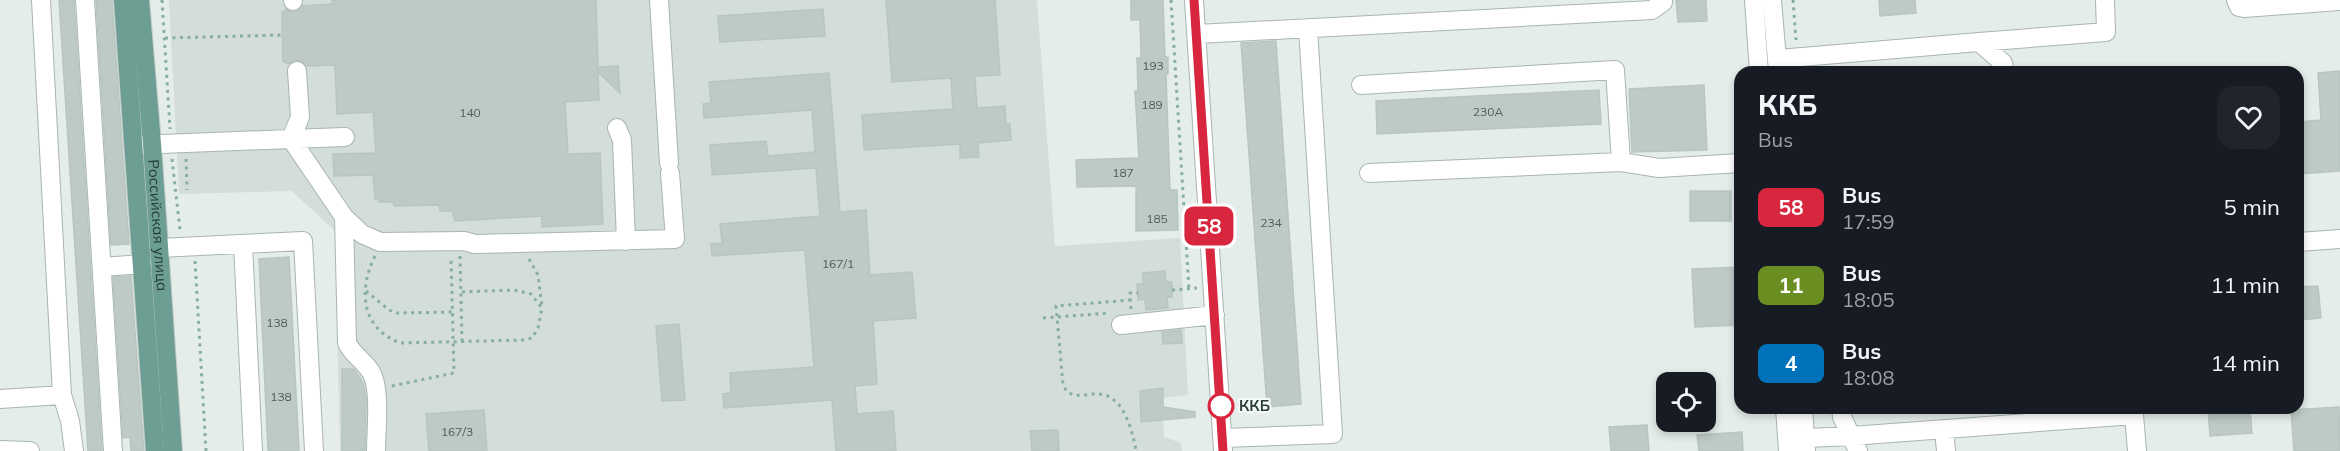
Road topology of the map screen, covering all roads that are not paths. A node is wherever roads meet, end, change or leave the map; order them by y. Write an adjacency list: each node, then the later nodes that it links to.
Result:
1 (40, 0): 39 (street)
2 (85, 0): 36 (street)
3 (123, 0): 25 (main road, Российская улица)
4 (141, 0): 25 (main road, Российская улица)
5 (659, 0): 31 (street)
6 (1194, 0): 14 (street)
7 (1663, 0): 13 (street)
8 (1754, 0): 17 (street)
9 (1772, 0): 18 (street)
10 (2105, 0): 15 (street)
11 (2236, 0): 12 (street)
12 (2340, 1)
13 (1308, 28): 14 (street); 48 (street)
14 (1197, 34): 37 (street)
15 (1979, 42): 16 (street); 19 (street)
16 (1817, 65): 18 (street)
17 (1759, 66)
18 (1777, 66)
19 (2004, 66)
20 (297, 71): 24 (street)
21 (1361, 85): 26 (street)
22 (617, 128): 31 (street)
23 (345, 137): 24 (street)
24 (291, 139): 25 (street); 29 (street)
25 (152, 144): 34 (main road, Российская улица); 35 (main road, Российская улица)
26 (1621, 162): 27 (street); 28 (street)
27 (1734, 163)
28 (1369, 173)
29 (344, 217): 31 (street); 58 (street)
30 (2340, 239): 32 (street)
31 (626, 241)
32 (2304, 242)
33 (243, 244): 34 (street); 56 (street); 57 (street)
34 (159, 248): 55 (main road, Российская улица)
35 (142, 264): 36 (street); 54 (main road, Российская улица)
36 (102, 267): 53 (street)
37 (1215, 315): 38 (street); 48 (street)
38 (1121, 317)
39 (62, 395): 40 (street); 52 (street)
40 (0, 399)
41 (1787, 414): 49 (street)
42 (1802, 414): 49 (street)
43 (1842, 414): 47 (street)
44 (2060, 414): 46 (street)
45 (2122, 414): 60 (street)
46 (1944, 430): 47 (street); 59 (street)
47 (1855, 443): 49 (street)
48 (1223, 445)
49 (1796, 445)
50 (0, 450): 51 (street)
51 (30, 451)
52 (74, 451)
53 (113, 451)
54 (155, 451)
55 (173, 451)
56 (253, 451)
57 (314, 451)
58 (376, 451)
59 (1946, 451)
60 (2137, 451)

